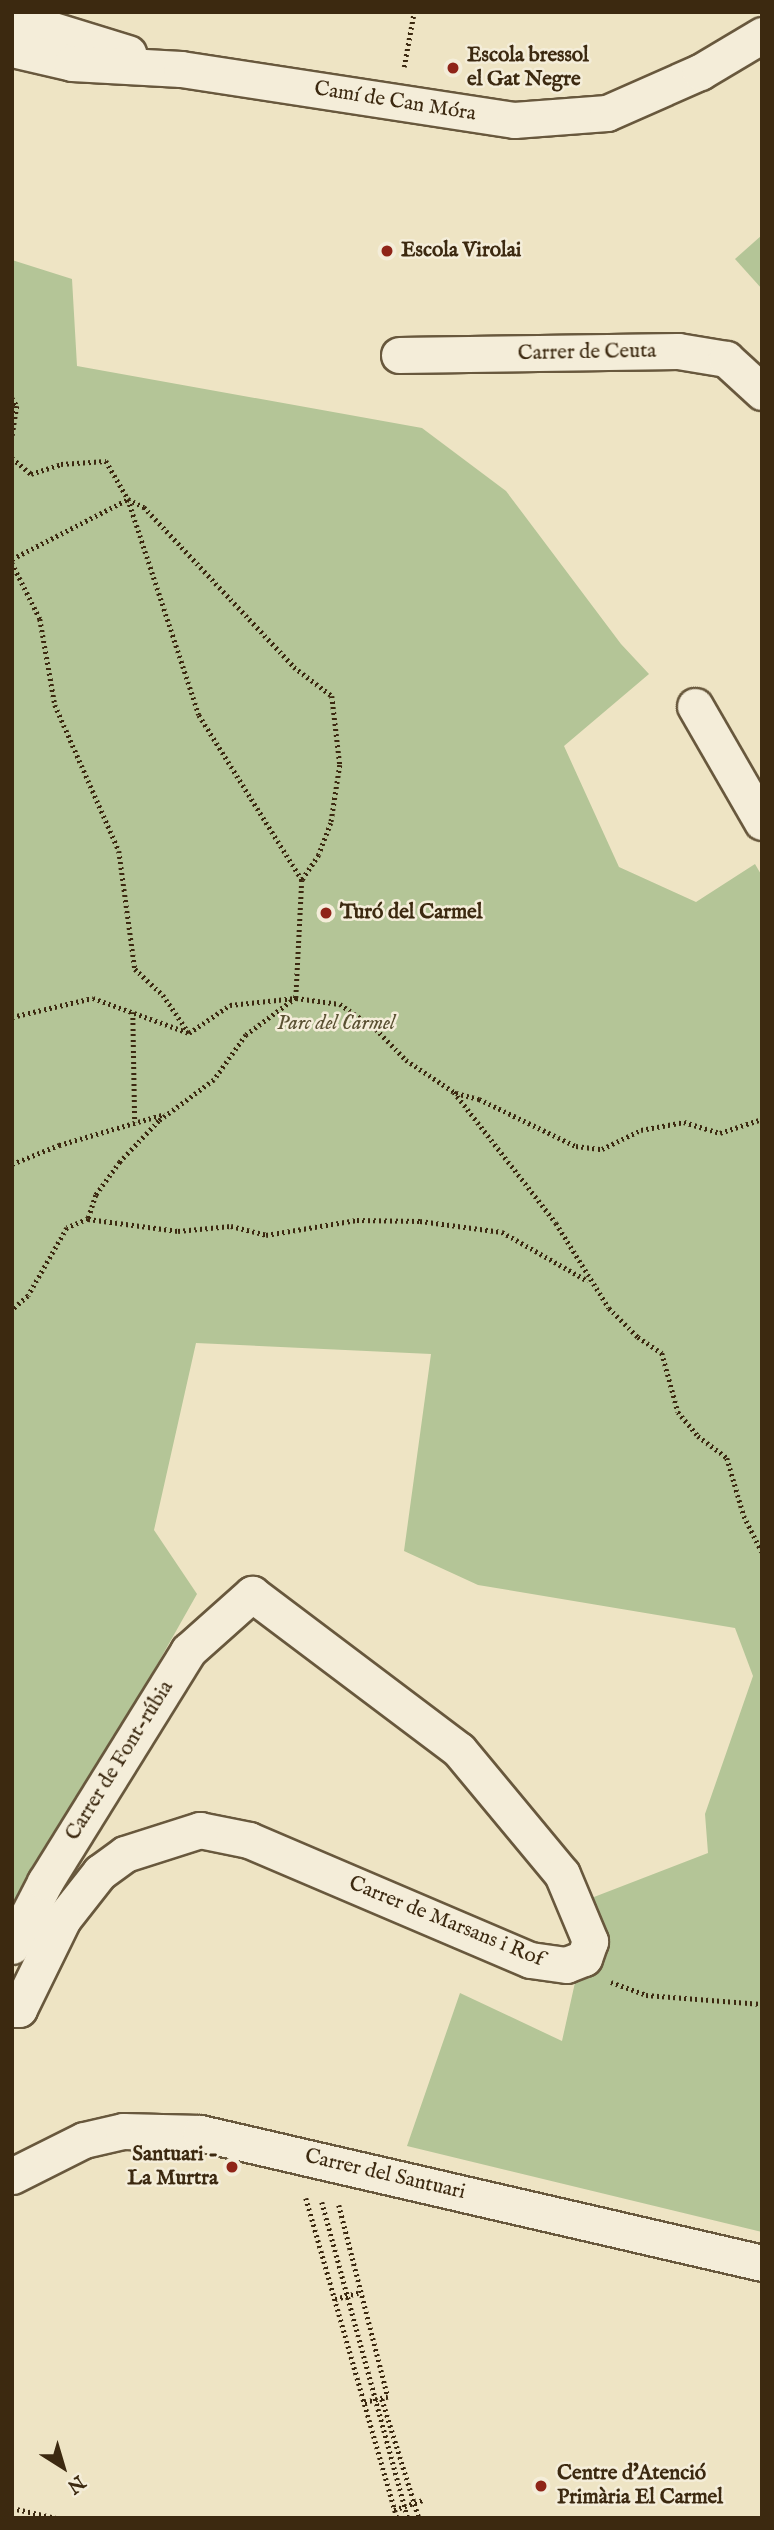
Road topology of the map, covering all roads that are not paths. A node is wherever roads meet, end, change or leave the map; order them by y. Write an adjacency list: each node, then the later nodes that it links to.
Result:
1 (20, 35): 2 (street, Camí de Can Móra)
2 (762, 35)
3 (399, 355): 4 (street, Carrer de Ceuta)
4 (762, 392)
5 (695, 706): 6 (street)
6 (762, 822)
7 (12, 1946): 8 (street, Carrer de Font-rúbia)
8 (584, 1958): 9 (street, Carrer de Marsans i Rof)
9 (15, 2015)
10 (12, 2176): 11 (street, Carrer del Santuari)
11 (762, 2263)

